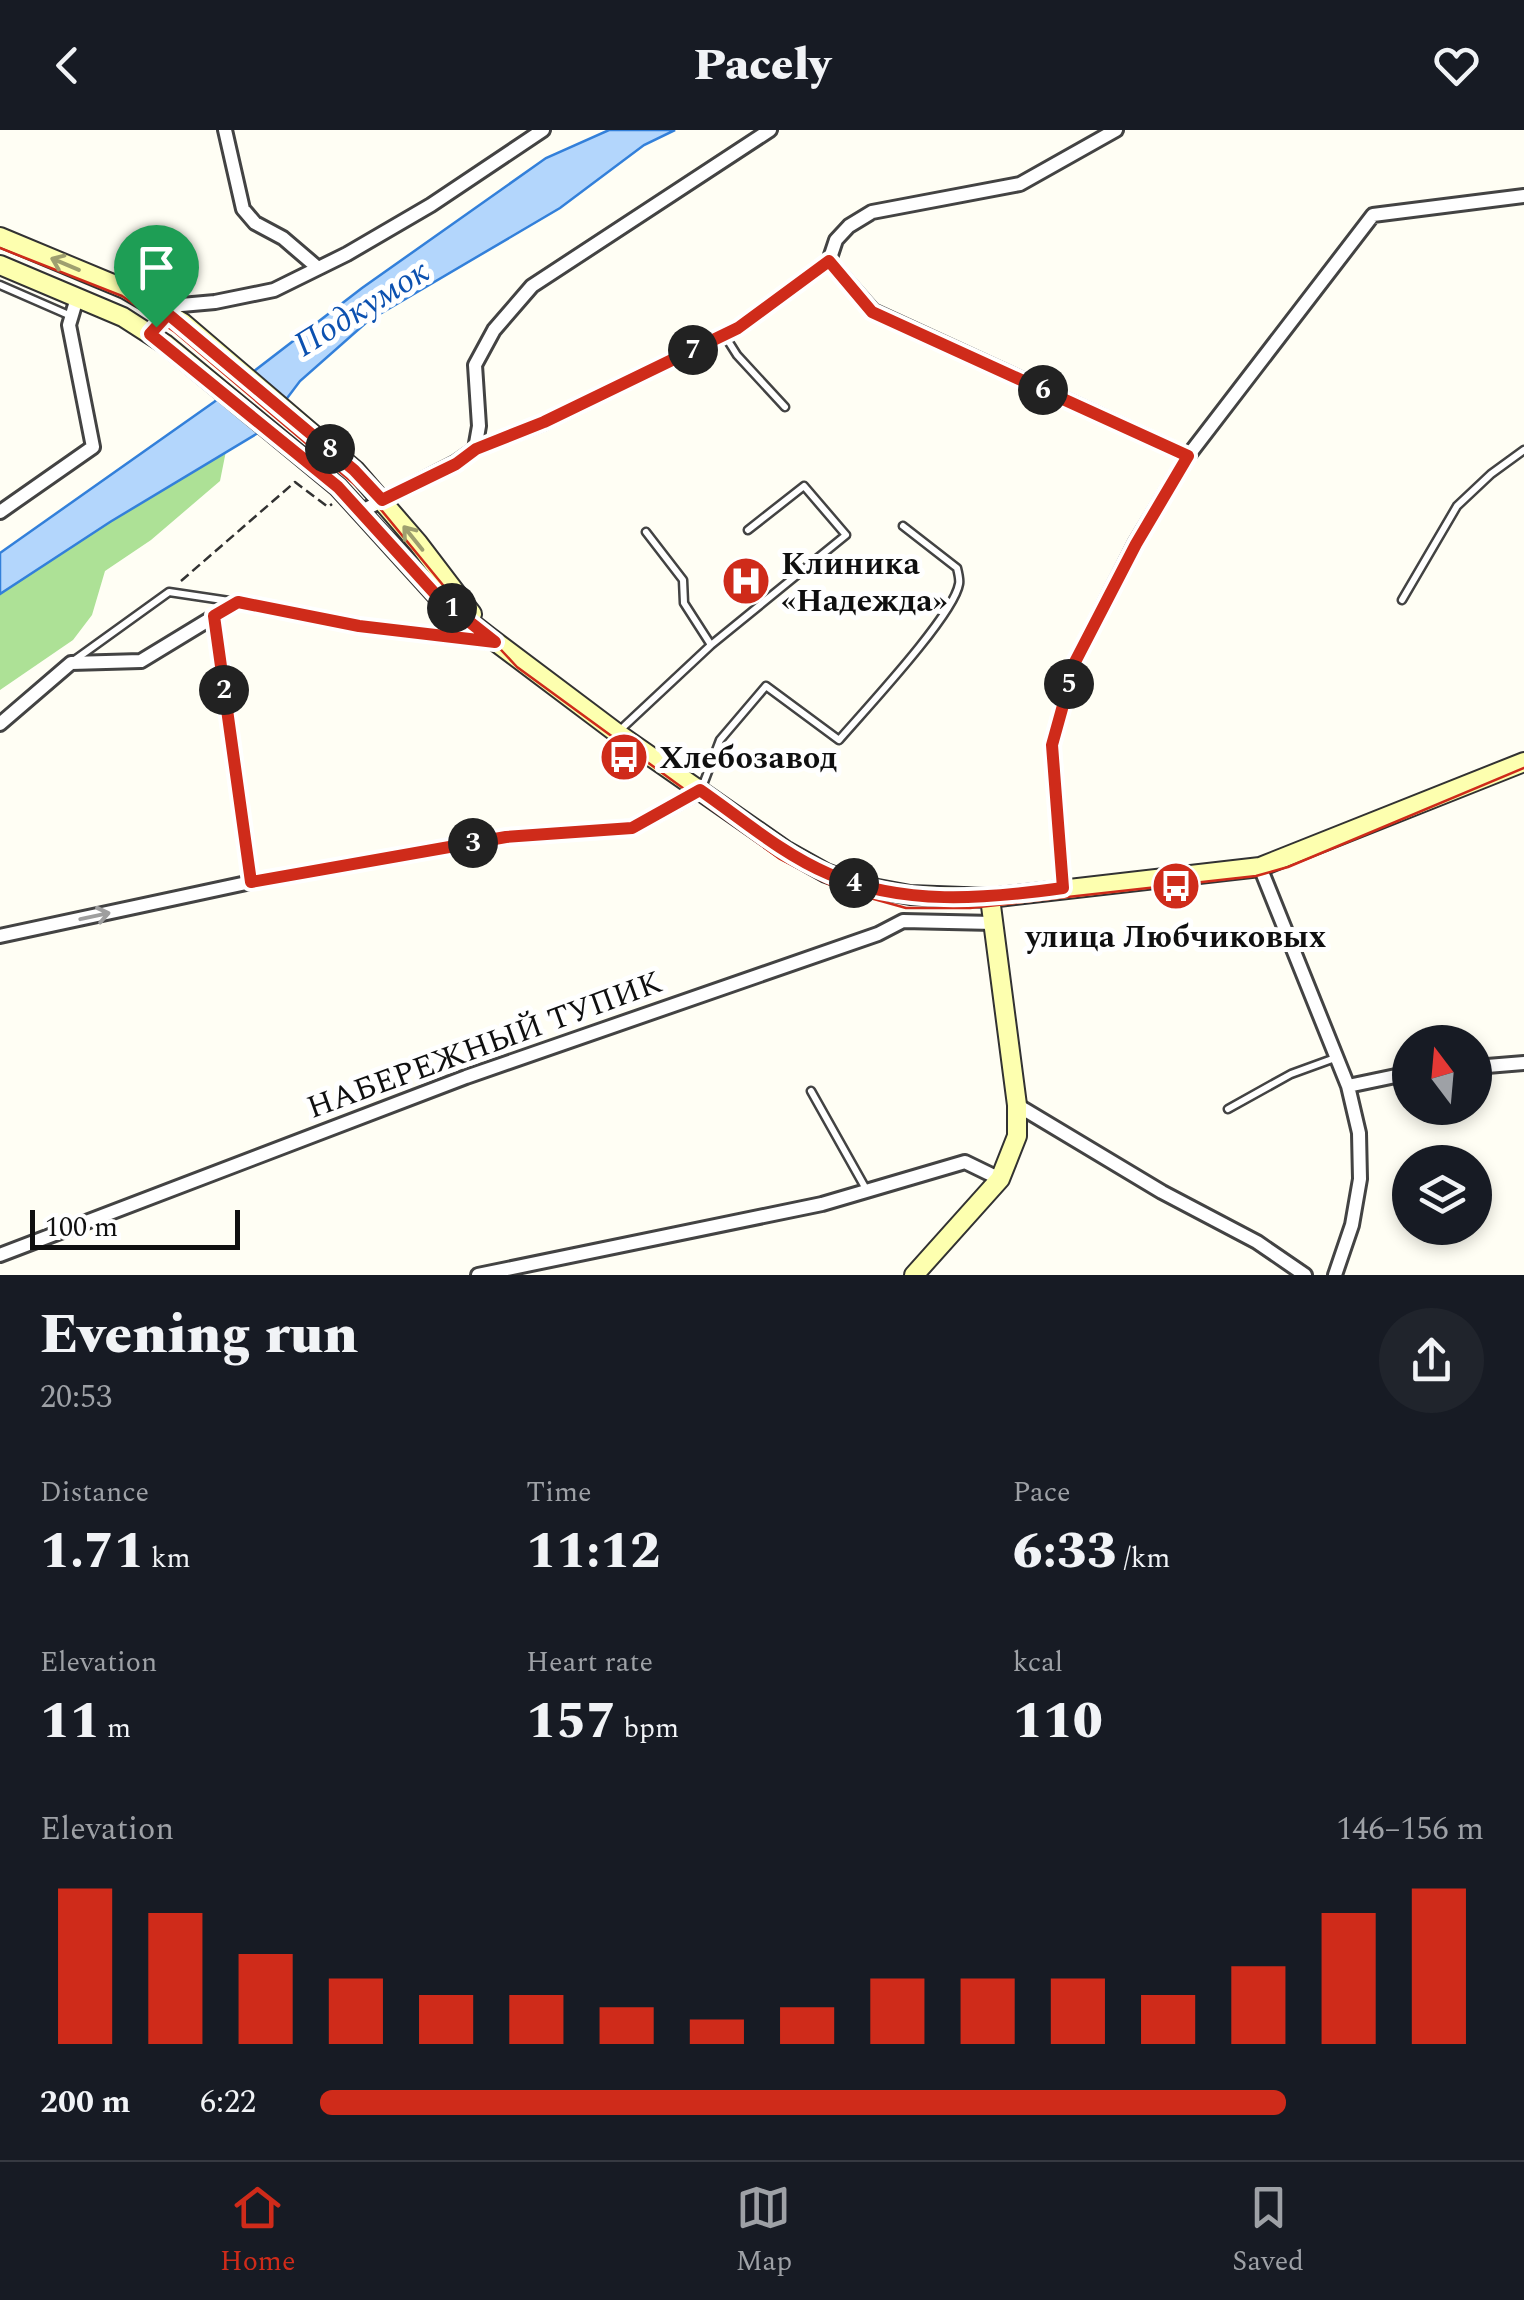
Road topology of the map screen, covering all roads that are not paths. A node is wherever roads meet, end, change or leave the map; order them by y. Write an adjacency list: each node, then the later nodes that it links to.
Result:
1 (226, 130): 9 (street)
2 (543, 130): 9 (street)
3 (770, 130): 17 (street)
4 (1116, 130): 7 (street)
5 (1524, 196): 19 (street)
6 (0, 237): 12 (main road, one-way to 6)
7 (829, 261): 14 (street); 19 (street)
8 (0, 265): 11 (main road)
9 (318, 268): 12 (street)
10 (0, 285): 13 (lane)
11 (77, 298): 13 (street); 15 (main road)
12 (170, 315): 15 (lane); 20 (main road)
13 (70, 316): 22 (street)
14 (725, 335): 16 (lane); 17 (street)
15 (157, 339): 21 (main road)
16 (785, 407)
17 (476, 449): 20 (street)
18 (1524, 450): 26 (lane)
19 (1188, 456): 38 (street)
20 (382, 500): 21 (street); 29 (main road, one-way to 20)
21 (362, 511): 29 (main road)
22 (0, 512)
23 (903, 526): 35 (lane)
24 (748, 530): 30 (lane)
25 (646, 532): 30 (lane)
26 (1402, 600)
27 (238, 602): 28 (street); 29 (street); 31 (lane)
28 (214, 616): 31 (street); 37 (street)
29 (495, 642): 33 (main road)
30 (711, 645): 33 (lane)
31 (71, 663): 32 (street)
32 (0, 724)
33 (617, 733): 35 (main road)
34 (1524, 762): 36 (main road)
35 (700, 790): 37 (street); 39 (main road)
36 (1260, 867): 38 (main road); 42 (street)
37 (251, 882): 41 (street, one-way to 37)
38 (1063, 888): 39 (main road)
39 (990, 898): 40 (main road)
40 (994, 922): 48 (main road); 52 (street, НАБЕРЕЖНЫЙ ТУПИК)
41 (0, 936)
42 (1336, 1057): 46 (street); 49 (lane)
43 (1524, 1062): 44 (street)
44 (1492, 1065)
45 (1392, 1077): 46 (street)
46 (1348, 1086): 57 (street)
47 (811, 1091): 51 (lane)
48 (1017, 1105): 50 (main road); 56 (street)
49 (1228, 1109)
50 (1000, 1179): 51 (street); 53 (main road)
51 (867, 1190): 54 (street)
52 (0, 1255)
53 (933, 1268): 55 (main road)
54 (487, 1274)
55 (914, 1275)
56 (1305, 1275)
57 (1335, 1275)

